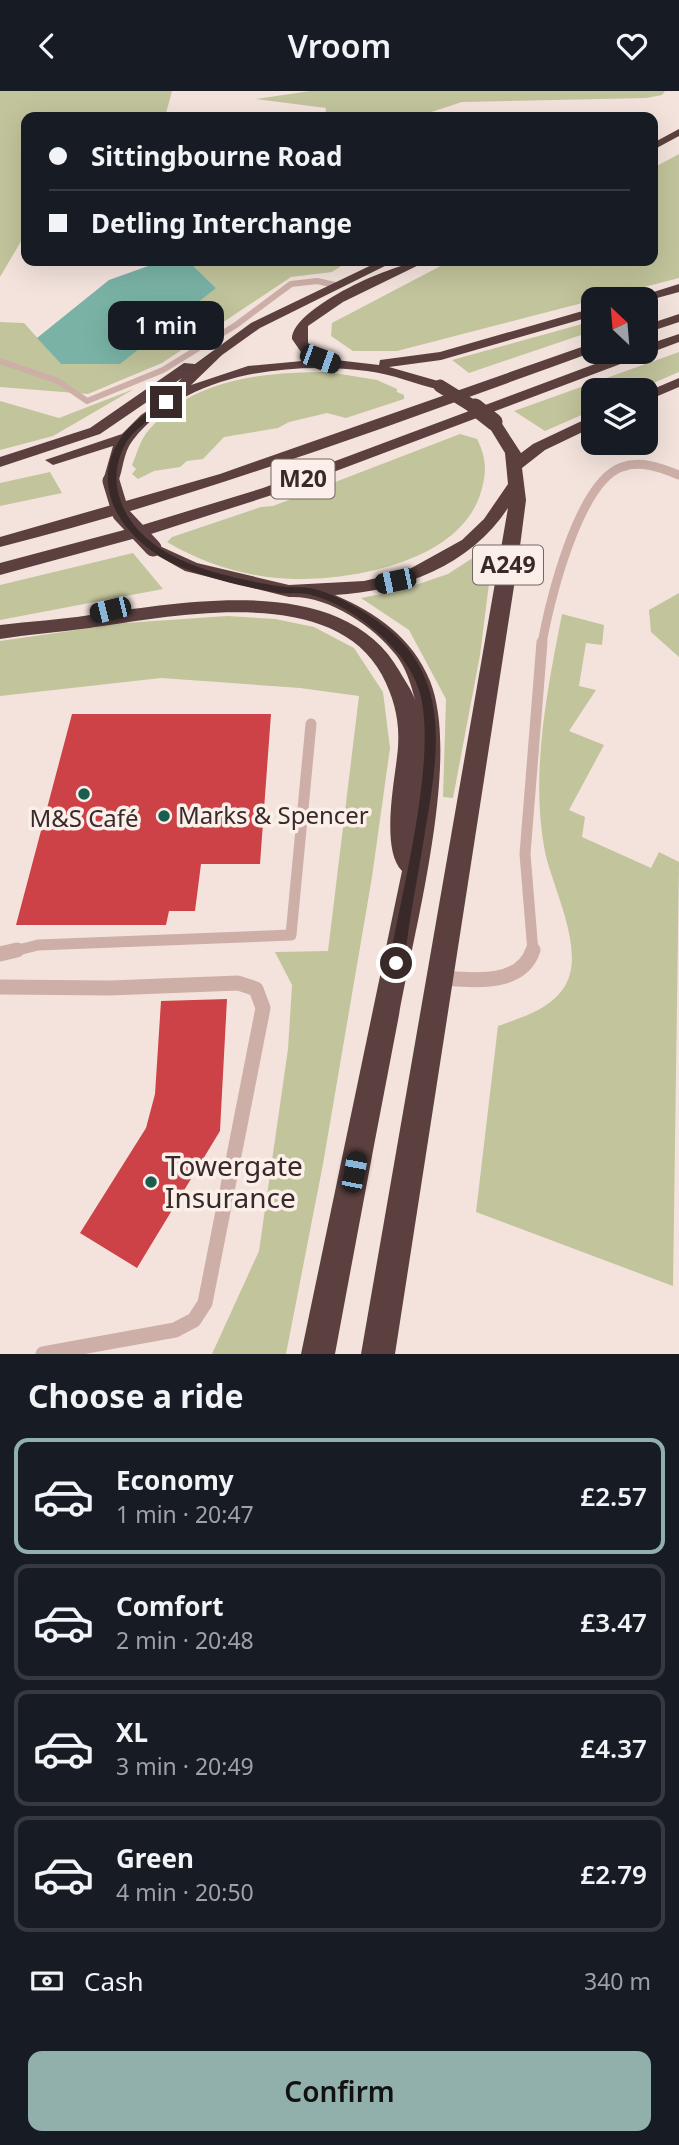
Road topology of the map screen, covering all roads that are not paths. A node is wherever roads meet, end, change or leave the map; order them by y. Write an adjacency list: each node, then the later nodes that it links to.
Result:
1 (679, 132): 2 (highway)
2 (658, 144)
3 (664, 155): 4 (highway)
4 (658, 158)
5 (378, 266): 7 (highway)
6 (411, 266): 18 (highway)
7 (335, 285): 15 (highway); 17 (lane)
8 (679, 288): 9 (highway)
9 (658, 294)
10 (581, 315): 20 (highway)
11 (679, 319): 12 (highway)
12 (658, 325)
13 (679, 338): 14 (highway)
14 (658, 345)
15 (218, 351): 23 (highway); 26 (highway)
16 (581, 351): 30 (highway, M20)
17 (0, 361)
18 (334, 363): 20 (highway); 23 (highway)
19 (607, 364): 31 (highway, M20)
20 (355, 365): 28 (highway, bridge)
21 (679, 382): 22 (highway)
22 (658, 392)
23 (166, 402): 25 (highway)
24 (581, 427): 28 (highway)
25 (124, 438): 27 (highway); 32 (highway, bridge)
26 (0, 462)
27 (0, 473)
28 (516, 475): 33 (highway); 39 (highway, A249)
29 (679, 475): 39 (lane)
30 (0, 542)
31 (0, 569)
32 (278, 589): 33 (highway); 34 (highway)
33 (313, 592): 37 (highway)
34 (45, 626): 35 (highway); 37 (highway)
35 (0, 632)
36 (311, 723): 38 (lane)
37 (411, 885): 42 (highway)
38 (0, 954)
39 (440, 978): 43 (highway, A249)
40 (0, 987): 41 (lane)
41 (43, 1354)
42 (318, 1354)
43 (378, 1354)

